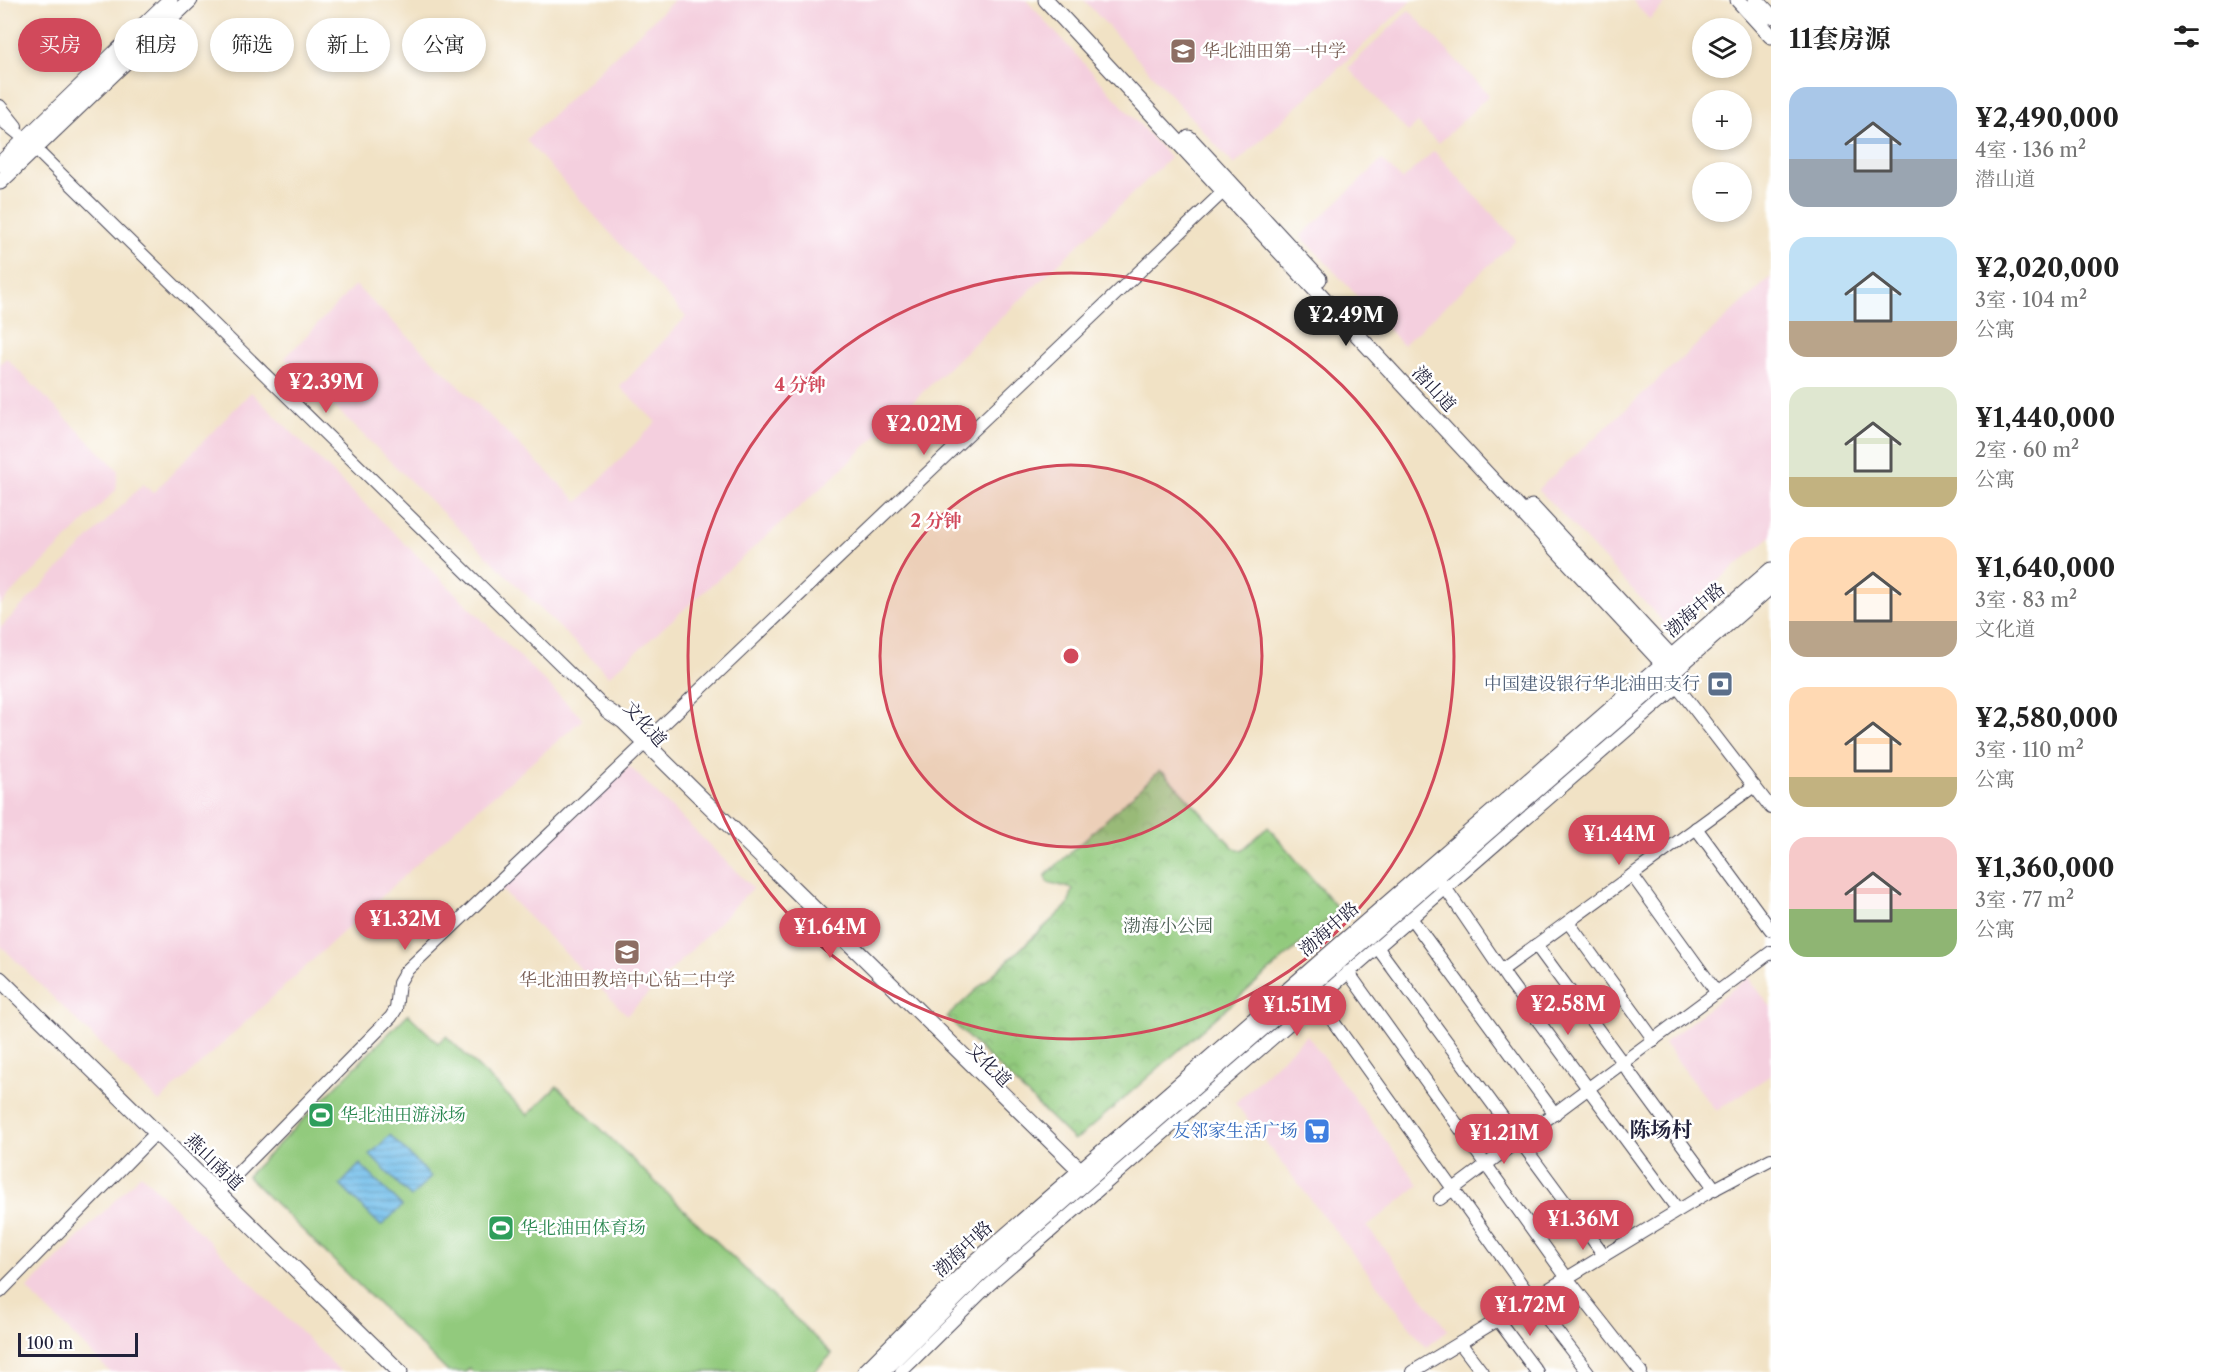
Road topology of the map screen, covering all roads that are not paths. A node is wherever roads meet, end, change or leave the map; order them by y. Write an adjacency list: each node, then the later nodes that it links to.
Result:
1 (170, 0): 11 (main road)
2 (190, 0): 11 (main road)
3 (1046, 0): 14 (main road, 潜山道)
4 (1061, 0): 17 (main road, 潜山道)
5 (1738, 0): 8 (main road)
6 (1756, 0): 7 (main road)
7 (1771, 16)
8 (1771, 36)
9 (0, 106): 11 (street)
10 (0, 119): 11 (street)
11 (30, 144): 12 (main road); 13 (main road); 18 (street)
12 (0, 164)
13 (0, 182)
14 (1224, 191): 17 (main road, 潜山道); 19 (street)
15 (1771, 570): 17 (main road, 渤海中路)
16 (1771, 586): 17 (main road, 渤海中路)
17 (1672, 670): 20 (street); 24 (main road, 渤海中路); 45 (main road, 渤海中路)
18 (607, 710): 19 (main road, 文化道)
19 (642, 745): 45 (main road, 文化道); 48 (street)
20 (1754, 786): 21 (street); 22 (street)
21 (1771, 808)
22 (1696, 828): 23 (street); 27 (street)
23 (1632, 875): 26 (street); 35 (street)
24 (1441, 881): 25 (street); 31 (street); 45 (main road, 渤海中路)
25 (1410, 918): 29 (street); 40 (street)
26 (1568, 922): 28 (street); 37 (street)
27 (1771, 930)
28 (1536, 945): 31 (street); 38 (street)
29 (1377, 947): 32 (street); 42 (street)
30 (1771, 952): 35 (street)
31 (1502, 970): 39 (street)
32 (1348, 972): 36 (street); 44 (street)
33 (0, 979): 48 (main road, 燕山南道)
34 (0, 991): 41 (main road, 燕山南道)
35 (1717, 993): 37 (street)
36 (1317, 999): 46 (street); 61 (street)
37 (1654, 1040): 38 (street)
38 (1622, 1064): 39 (street); 47 (street)
39 (1589, 1089): 40 (street); 50 (street)
40 (1556, 1114): 42 (street)
41 (150, 1139): 53 (street); 57 (main road, 燕山南道)
42 (1520, 1141): 44 (street); 51 (street)
43 (1771, 1159): 47 (street)
44 (1486, 1165): 46 (street); 52 (street)
45 (1082, 1178): 59 (main road, 渤海中路); 60 (main road, 渤海中路)
46 (1454, 1189): 49 (street); 54 (street)
47 (1715, 1189): 50 (street)
48 (218, 1193): 58 (main road, 燕山南道)
49 (1440, 1199)
50 (1678, 1210): 51 (street)
51 (1604, 1256): 52 (street)
52 (1567, 1278): 54 (street); 66 (street)
53 (0, 1292)
54 (1532, 1299): 55 (street); 65 (street)
55 (1498, 1320): 56 (street); 64 (street)
56 (1460, 1343): 62 (street); 63 (street)
57 (387, 1372)
58 (400, 1372)
59 (865, 1372)
60 (882, 1372)
61 (901, 1372)
62 (1412, 1372)
63 (1482, 1372)
64 (1537, 1372)
65 (1588, 1372)
66 (1641, 1372)

